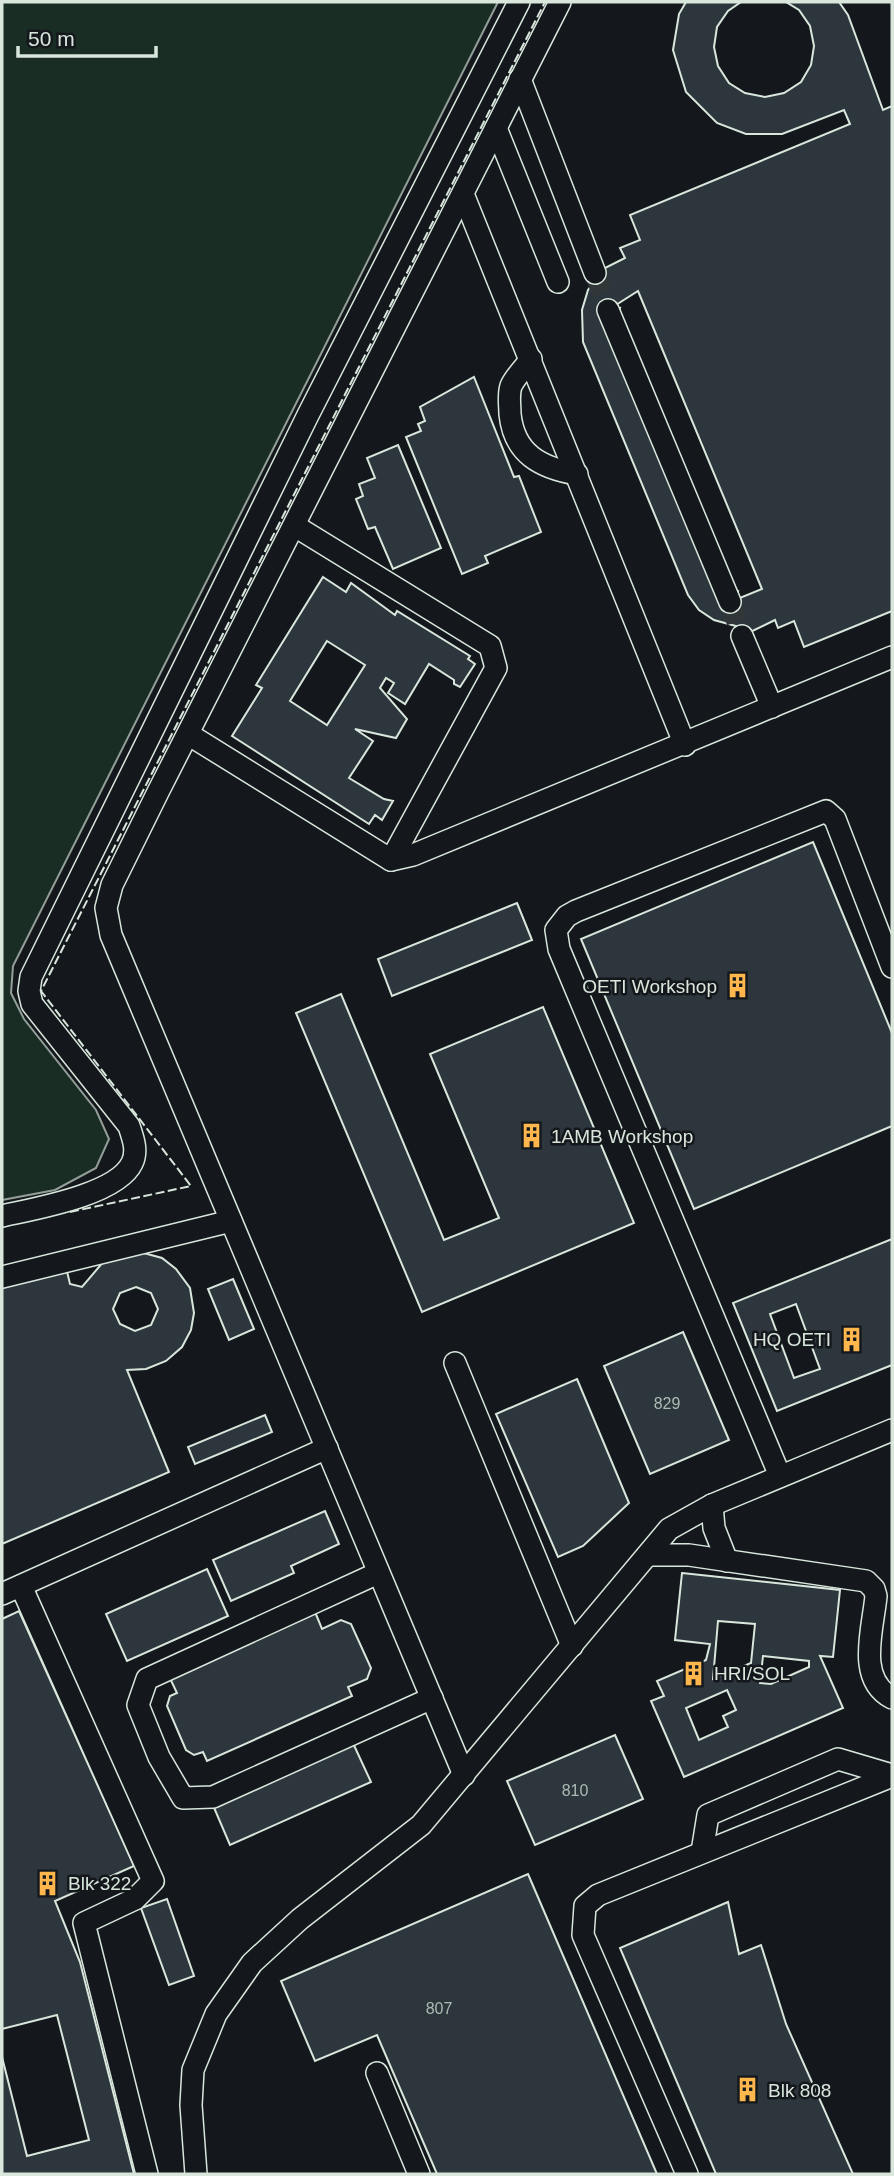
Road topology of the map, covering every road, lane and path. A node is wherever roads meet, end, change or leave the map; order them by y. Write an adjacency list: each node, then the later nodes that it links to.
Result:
1 (519, 2): 20 (lane)
2 (560, 2): 3 (lane)
3 (520, 79): 4 (lane); 6 (lane)
4 (496, 128): 5 (lane); 7 (lane)
5 (463, 194): 9 (lane); 11 (lane)
6 (595, 273)
7 (558, 282)
8 (608, 310): 12 (lane)
9 (530, 359): 10 (lane); 10 (lane)
10 (577, 474): 17 (lane)
11 (295, 526): 16 (lane); 18 (lane)
12 (730, 602)
13 (743, 636): 15 (lane)
14 (892, 657): 15 (lane)
15 (772, 707): 17 (lane)
16 (188, 734): 18 (lane); 21 (lane)
17 (685, 745): 18 (lane)
18 (391, 860)
19 (892, 967): 26 (lane)
20 (2, 1216)
21 (231, 1221): 22 (lane); 25 (lane)
22 (2, 1277)
23 (455, 1363): 32 (lane)
24 (892, 1430): 26 (lane)
25 (327, 1447): 30 (lane); 31 (lane)
26 (780, 1476): 27 (lane)
27 (712, 1505): 28 (lane); 29 (lane)
28 (648, 1555): 29 (lane); 32 (lane)
29 (726, 1561): 34 (lane)
30 (378, 1573): 33 (lane); 33 (lane)
31 (11, 1590): 39 (lane)
32 (572, 1646): 35 (lane)
33 (432, 1698): 35 (lane)
34 (892, 1698)
35 (464, 1775): 40 (lane)
36 (892, 1776): 37 (lane); 37 (lane)
37 (702, 1852): 42 (lane)
38 (377, 2073): 41 (lane)
39 (147, 2174)
40 (196, 2174)
41 (419, 2174)
42 (687, 2174)

